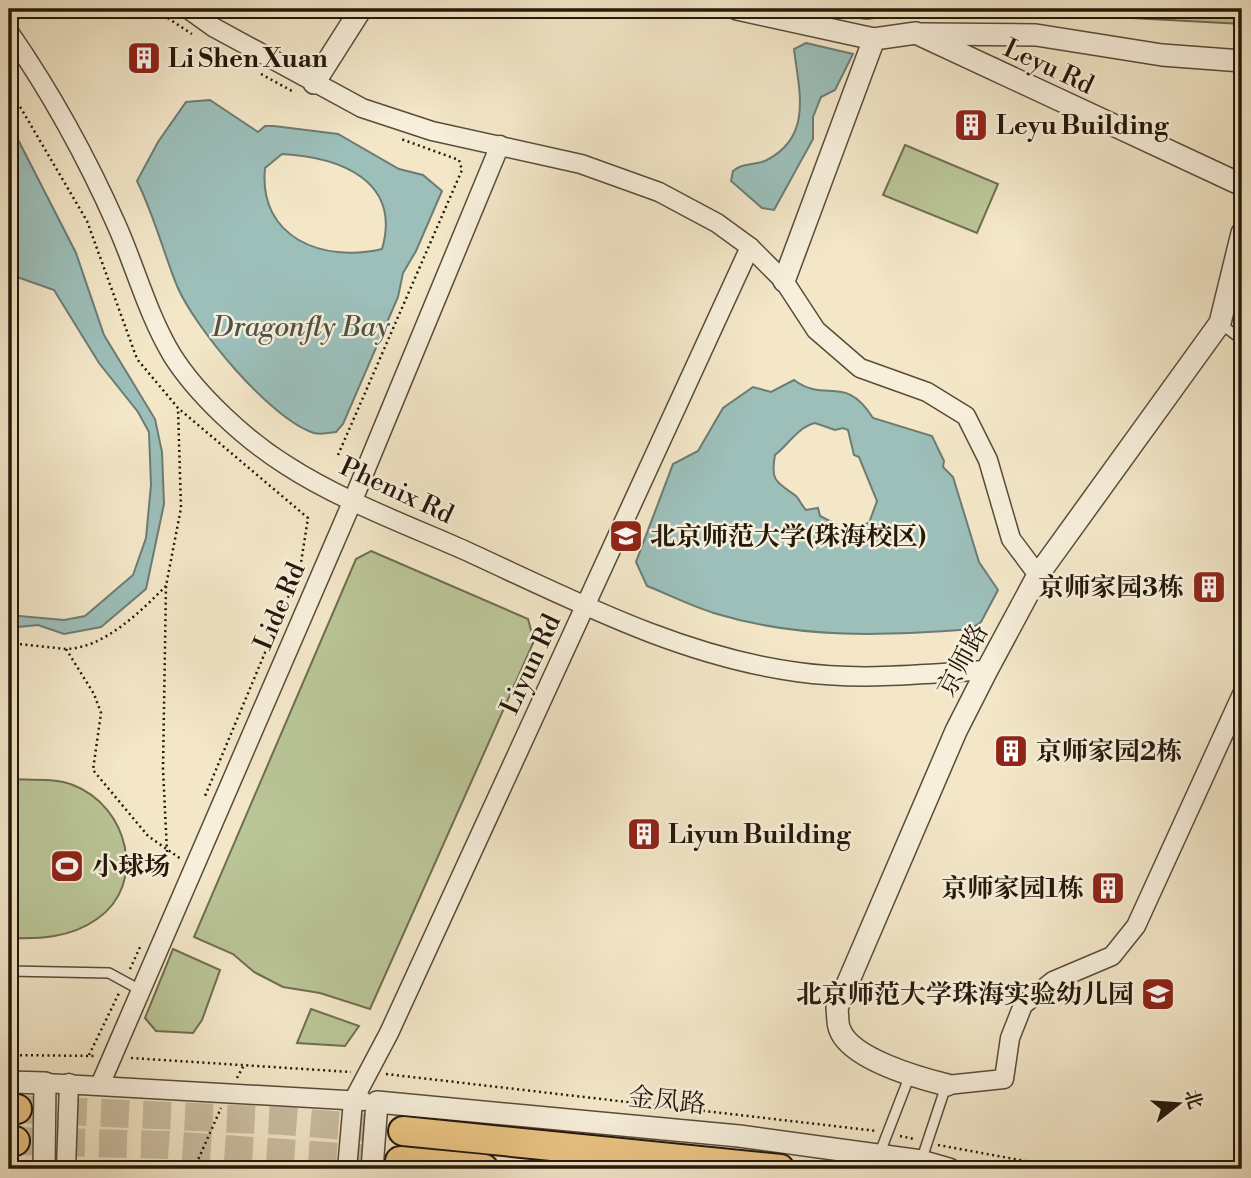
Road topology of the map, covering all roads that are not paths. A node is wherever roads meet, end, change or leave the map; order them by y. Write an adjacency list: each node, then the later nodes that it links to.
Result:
1 (188, 9): 8 (street)
2 (360, 9): 8 (street)
3 (737, 9): 6 (street)
4 (9, 32): 16 (street, Phenix Rd)
5 (916, 33): 6 (street); 7 (street); 10 (street, Leyu Rd)
6 (874, 39): 13 (street)
7 (1242, 61)
8 (305, 88): 9 (street)
9 (500, 145): 12 (street); 16 (street, Lide Rd)
10 (1242, 185)
11 (1242, 233): 14 (street, 京师路)
12 (750, 247): 13 (street); 18 (street, Liyun Rd)
13 (784, 281): 17 (street)
14 (1220, 323): 15 (lane); 17 (street, 京师路)
15 (1242, 340)
16 (353, 500): 18 (street, Phenix Rd); 22 (street, Lide Rd)
17 (1038, 576): 19 (street, 京师路)
18 (586, 605): 19 (street, Phenix Rd); 29 (street, Liyun Rd)
19 (987, 670): 23 (street, 京师路)
20 (1242, 694): 28 (street)
21 (9, 971): 22 (lane)
22 (142, 991): 27 (street, Lide Rd)
23 (910, 1075): 28 (street, 京师路); 32 (lane)
24 (9, 1082): 25 (street)
25 (44, 1083): 26 (street); 36 (street)
26 (69, 1083): 27 (street); 37 (street)
27 (100, 1085): 29 (street)
28 (947, 1085): 35 (lane)
29 (354, 1101): 30 (street); 38 (street)
30 (377, 1102): 32 (street, 金凤路); 39 (street)
31 (403, 1131): 41 (highway)
32 (879, 1155): 35 (street, 金凤路)
33 (952, 1159): 35 (street, 金凤路)
34 (400, 1161): 40 (highway)
35 (921, 1161)
36 (44, 1169)
37 (66, 1169)
38 (347, 1169)
39 (372, 1169)
40 (484, 1169)
41 (780, 1169)

